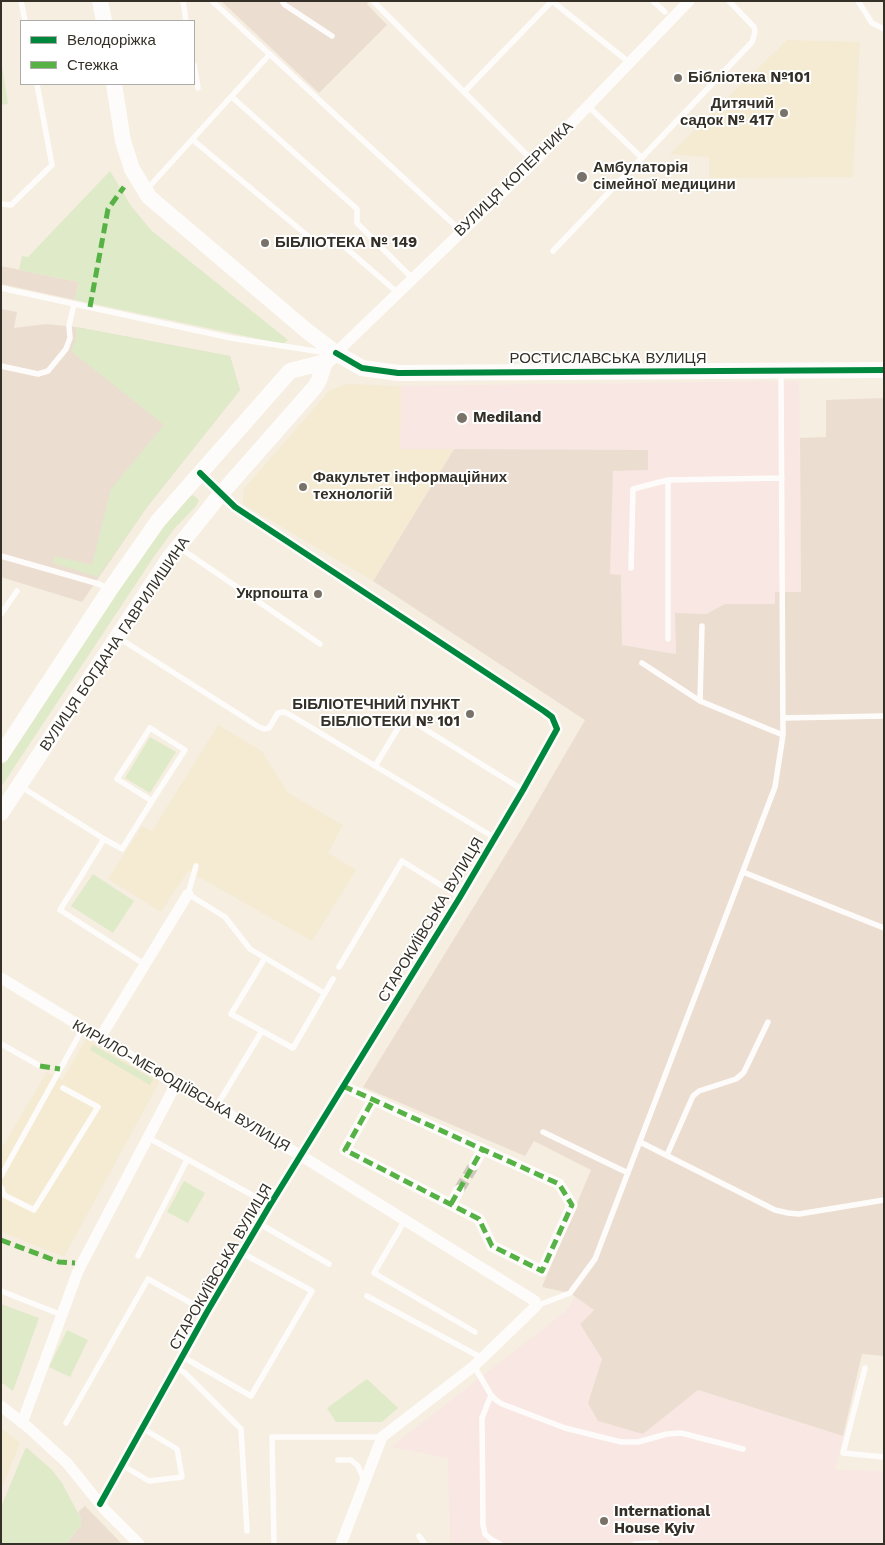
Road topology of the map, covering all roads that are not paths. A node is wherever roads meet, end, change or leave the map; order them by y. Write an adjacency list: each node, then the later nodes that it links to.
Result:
1 (21, 1): 13 (lane)
2 (100, 1): 14 (street)
3 (183, 1): 15 (lane)
4 (212, 1): 18 (lane)
5 (282, 1): 17 (lane)
6 (373, 1): 24 (lane)
7 (552, 1): 19 (lane); 24 (lane)
8 (653, 1): 12 (lane)
9 (690, 1): 19 (street, ВУЛИЦЯ КОПЕРНИКА)
10 (729, 1): 28 (lane)
11 (858, 1): 16 (lane)
12 (665, 12)
13 (25, 20)
14 (104, 20)
15 (186, 20)
16 (884, 29)
17 (332, 36)
18 (270, 54): 25 (lane); 32 (lane)
19 (630, 63): 26 (street, ВУЛИЦЯ КОПЕРНИКА)
20 (195, 71): 23 (lane)
21 (37, 85): 31 (lane)
22 (114, 85): 30 (street, РОСТИСЛАВСЬКА ВУЛИЦЯ)
23 (198, 88)
24 (464, 92): 29 (lane)
25 (232, 97): 27 (lane); 34 (lane)
26 (588, 106): 28 (lane); 29 (street, ВУЛИЦЯ КОПЕРНИКА)
27 (193, 140): 30 (lane); 36 (lane)
28 (642, 158): 33 (lane)
29 (534, 162): 32 (street, ВУЛИЦЯ КОПЕРНИКА)
30 (145, 191): 38 (street, РОСТИСЛАВСЬКА ВУЛИЦЯ)
31 (1, 204)
32 (461, 231): 34 (street, ВУЛИЦЯ КОПЕРНИКА)
33 (553, 251)
34 (413, 279): 36 (street, ВУЛИЦЯ КОПЕРНИКА)
35 (1, 288): 37 (lane)
36 (398, 293): 38 (street, ВУЛИЦЯ КОПЕРНИКА)
37 (74, 304): 38 (lane); 39 (lane)
38 (331, 357): 41 (street, РОСТИСЛАВСЬКА ВУЛИЦЯ); 42 (street); 45 (street, ВУЛИЦЯ БОГДАНА ГАВРИЛИШИНА)
39 (1, 366)
40 (884, 370): 41 (street, РОСТИСЛАВСЬКА ВУЛИЦЯ)
41 (781, 371): 43 (lane)
42 (200, 473): 45 (street, СТАРОКИЇВСЬКА ВУЛИЦЯ); 49 (street)
43 (782, 478): 44 (lane); 59 (lane)
44 (668, 480): 48 (lane); 54 (lane)
45 (220, 494): 46 (street, ВУЛИЦЯ БОГДАНА ГАВРИЛИШИНА); 64 (street, СТАРОКИЇВСЬКА ВУЛИЦЯ)
46 (178, 547): 53 (street, ВУЛИЦЯ БОГДАНА ГАВРИЛИШИНА); 55 (lane)
47 (1, 556): 49 (lane)
48 (632, 568)
49 (109, 590): 61 (street)
50 (17, 591): 51 (lane)
51 (1, 614)
52 (702, 626): 57 (lane)
53 (117, 637): 62 (lane); 63 (street, ВУЛИЦЯ БОГДАНА ГАВРИЛИШИНА)
54 (668, 639)
55 (320, 644)
56 (642, 663): 57 (lane)
57 (700, 700): 60 (lane)
58 (884, 716): 59 (lane)
59 (783, 718): 60 (lane)
60 (783, 735): 70 (lane)
61 (1, 755)
62 (375, 766): 64 (lane); 67 (lane)
63 (19, 786): 66 (street, ВУЛИЦЯ БОГДАНА ГАВРИЛИШИНА); 68 (lane)
64 (523, 790): 67 (street, СТАРОКИЇВСЬКА ВУЛИЦЯ)
65 (152, 801): 65 (lane); 68 (lane)
66 (1, 813)
67 (495, 838): 72 (street, СТАРОКИЇВСЬКА ВУЛИЦЯ)
68 (104, 839): 75 (lane)
69 (196, 866): 71 (lane)
70 (743, 872): 73 (lane); 94 (lane)
71 (188, 894): 74 (lane); 75 (street)
72 (460, 897): 76 (lane); 88 (street, СТАРОКИЇВСЬКА ВУЛИЦЯ)
73 (884, 928)
74 (265, 958): 79 (lane); 82 (lane)
75 (144, 964): 83 (street)
76 (339, 967)
77 (1, 978): 81 (street, КИРИЛО-МЕФОДІЇВСЬКА ВУЛИЦЯ)
78 (333, 979): 79 (lane)
79 (324, 993): 82 (lane)
80 (768, 1022): 97 (lane)
81 (83, 1028): 83 (street, КИРИЛО-МЕФОДІЇВСЬКА ВУЛИЦЯ); 101 (lane)
82 (262, 1031): 91 (lane)
83 (100, 1038): 87 (street, КИРИЛО-МЕФОДІЇВСЬКА ВУЛИЦЯ)
84 (3, 1045): 85 (lane); 86 (lane)
85 (1, 1052)
86 (40, 1066)
87 (176, 1084): 91 (street, КИРИЛО-МЕФОДІЇВСЬКА ВУЛИЦЯ); 93 (street)
88 (343, 1086): 90 (street); 96 (street, СТАРОКИЇВСЬКА ВУЛИЦЯ)
89 (63, 1088): 102 (lane)
90 (373, 1100): 95 (street); 105 (street)
91 (216, 1107): 96 (street, КИРИЛО-МЕФОДІЇВСЬКА ВУЛИЦЯ)
92 (544, 1132): 100 (lane)
93 (147, 1137): 98 (lane); 116 (street)
94 (640, 1142): 97 (lane); 100 (lane)
95 (482, 1150): 99 (street); 105 (street)
96 (300, 1155): 106 (street, СТАРОКИЇВСЬКА ВУЛИЦЯ); 107 (street, КИРИЛО-МЕФОДІЇВСЬКА ВУЛИЦЯ)
97 (667, 1155): 104 (lane)
98 (187, 1160): 106 (lane); 110 (lane)
99 (474, 1165)
100 (628, 1173): 114 (lane)
101 (1, 1176)
102 (1, 1187)
103 (459, 1190): 105 (street)
104 (884, 1200)
105 (451, 1204)
106 (270, 1205): 108 (street, СТАРОКИЇВСЬКА ВУЛИЦЯ)
107 (405, 1220): 114 (street, КИРИЛО-МЕФОДІЇВСЬКА ВУЛИЦЯ); 117 (lane)
108 (260, 1224): 109 (street, СТАРОКИЇВСЬКА ВУЛИЦЯ); 111 (lane)
109 (242, 1253): 115 (street, СТАРОКИЇВСЬКА ВУЛИЦЯ); 118 (lane)
110 (138, 1256)
111 (329, 1264)
112 (1, 1291): 116 (lane)
113 (367, 1296): 119 (lane)
114 (536, 1306): 119 (street)
115 (208, 1312): 118 (street, СТАРОКИЇВСЬКА ВУЛИЦЯ); 125 (lane)
116 (62, 1314): 124 (street)
117 (475, 1332)
118 (183, 1357): 120 (street, СТАРОКИЇВСЬКА ВУЛИЦЯ)
119 (478, 1362): 122 (lane); 127 (street)
120 (177, 1368): 126 (street, СТАРОКИЇВСЬКА ВУЛИЦЯ); 134 (lane)
121 (865, 1368): 129 (lane)
122 (491, 1396): 128 (lane); 141 (lane)
123 (1, 1406): 124 (street)
124 (22, 1423): 133 (street)
125 (66, 1423)
126 (142, 1428): 131 (street, СТАРОКИЇВСЬКА ВУЛИЦЯ); 131 (lane)
127 (382, 1437): 132 (street); 138 (lane)
128 (743, 1449)
129 (884, 1456)
130 (338, 1460): 132 (lane)
131 (122, 1465): 133 (street, СТАРОКИЇВСЬКА ВУЛИЦЯ)
132 (365, 1482): 139 (street)
133 (100, 1504): 137 (street)
134 (247, 1531)
135 (419, 1536): 140 (lane)
136 (656, 1543): 142 (lane)
137 (139, 1544)
138 (274, 1544)
139 (341, 1544)
140 (425, 1544)
141 (500, 1544)
142 (635, 1544)

